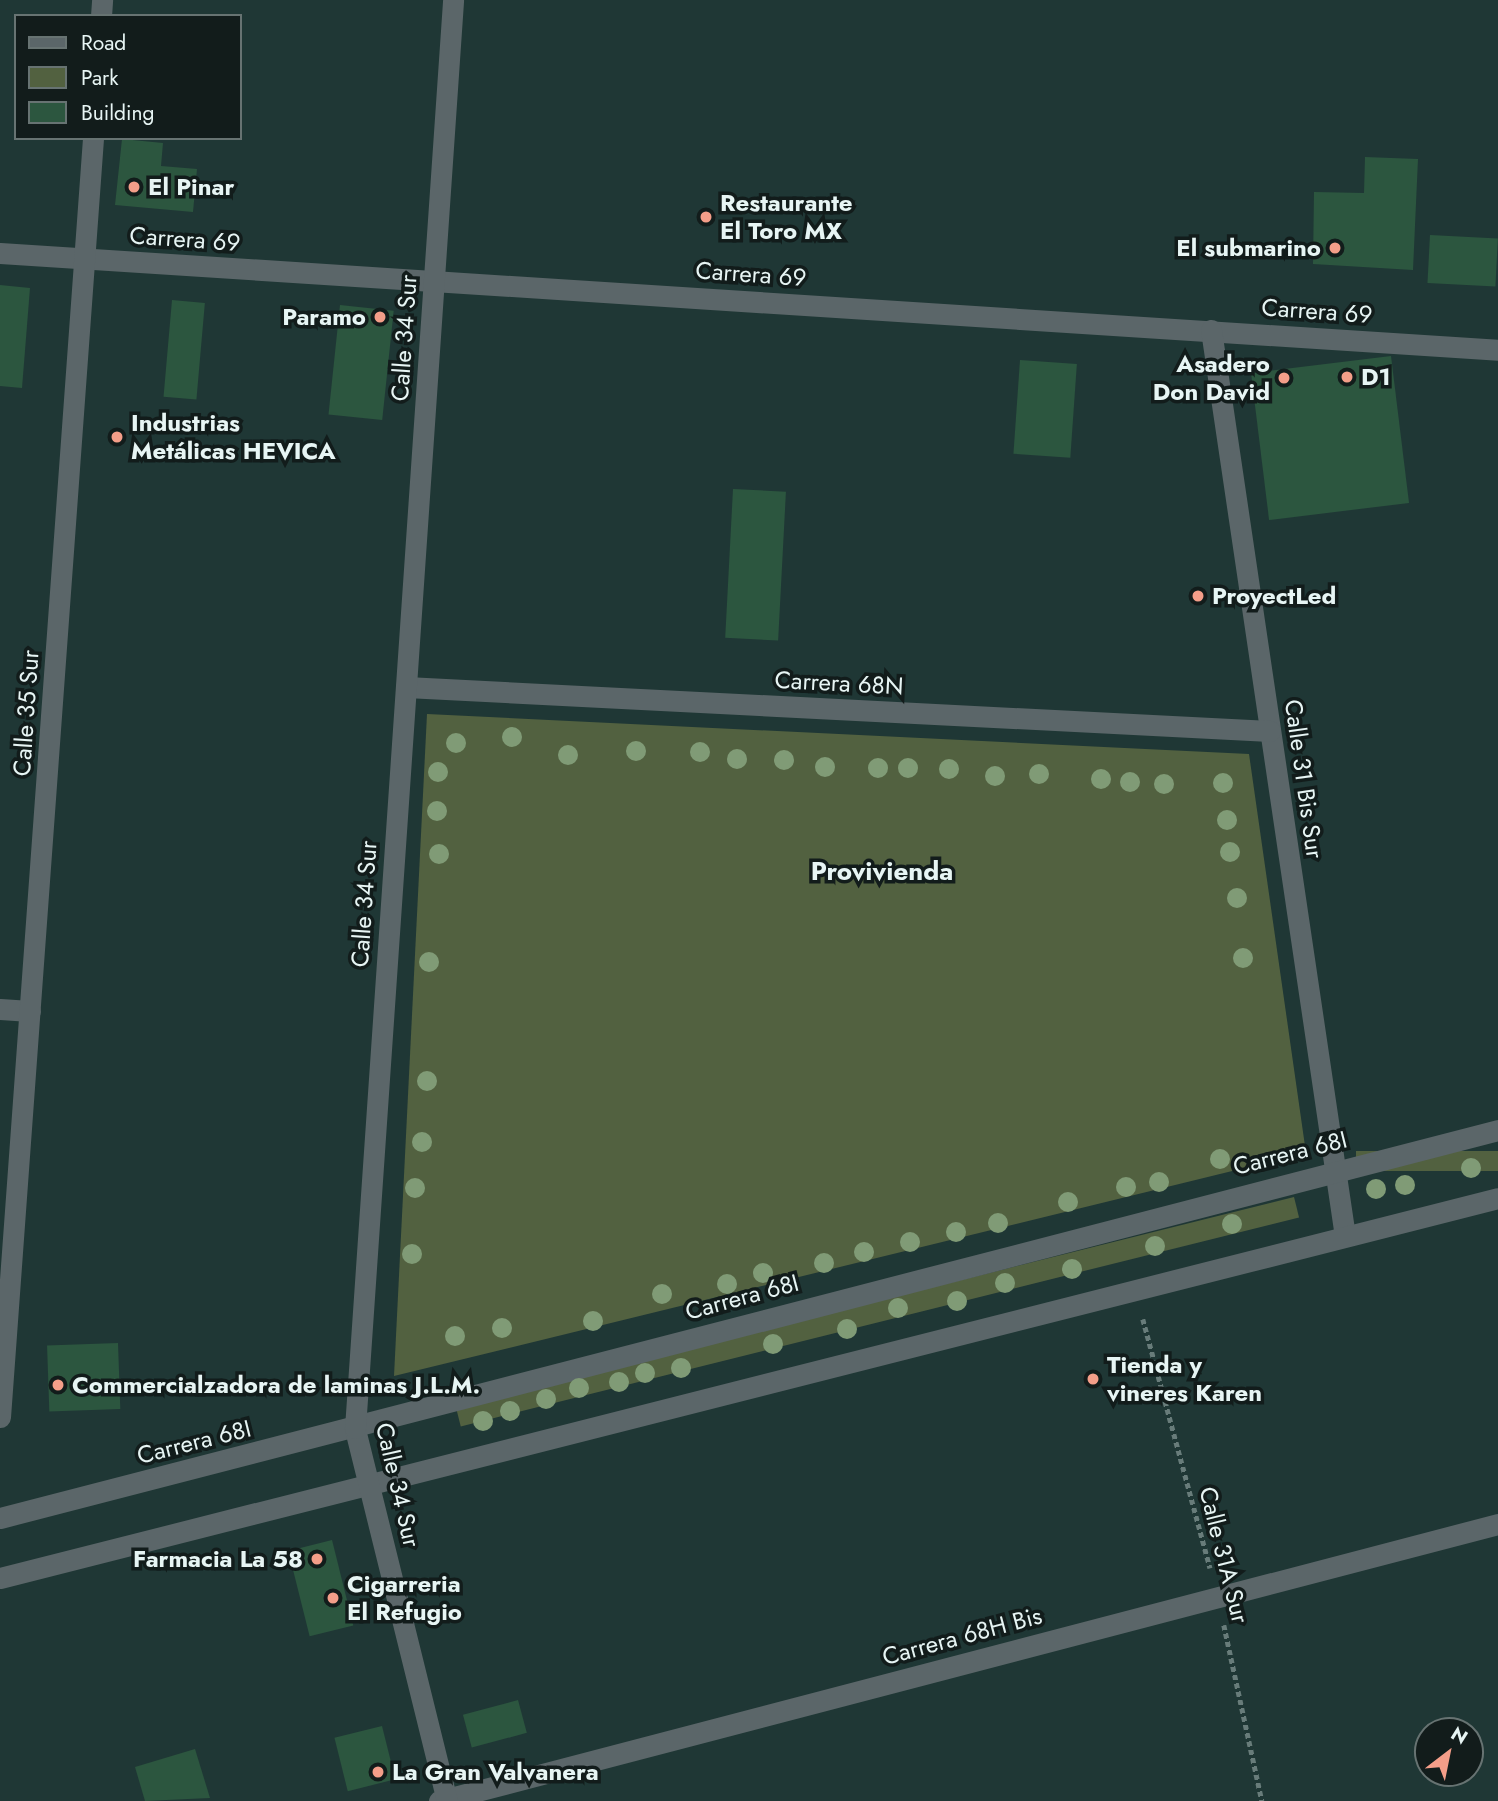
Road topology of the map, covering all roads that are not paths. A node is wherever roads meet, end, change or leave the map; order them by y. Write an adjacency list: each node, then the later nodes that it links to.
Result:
1 (453, 0): 5 (street, Calle 34 Sur)
2 (93, 140): 4 (street, Calle 35 Sur)
3 (0, 253): 4 (street, Carrera 69)
4 (86, 258): 5 (street, Carrera 69); 11 (street, Calle 35 Sur)
5 (434, 281): 6 (street, Carrera 69); 8 (street, Calle 34 Sur)
6 (1211, 330): 7 (street, Carrera 69); 9 (street, Calle 31 Bis Sur)
7 (1498, 350)
8 (406, 688): 9 (street, Carrera 68N); 17 (street, Calle 34 Sur)
9 (1270, 731): 13 (street, Calle 31 Bis Sur)
10 (0, 1009): 11 (street)
11 (30, 1011): 16 (street, Calle 35 Sur)
12 (1498, 1130): 13 (street, Carrera 68I)
13 (1335, 1168): 15 (street, Calle 31 Bis Sur); 17 (street, Carrera 68I)
14 (1498, 1198): 15 (street)
15 (1345, 1236): 18 (street)
16 (0, 1417)
17 (355, 1428): 18 (street, Calle 34 Sur); 19 (street, Carrera 68I)
18 (368, 1482): 21 (street); 22 (street, Calle 34 Sur)
19 (0, 1518)
20 (1498, 1524): 22 (street, Carrera 68H Bis)
21 (0, 1578)
22 (444, 1800)

